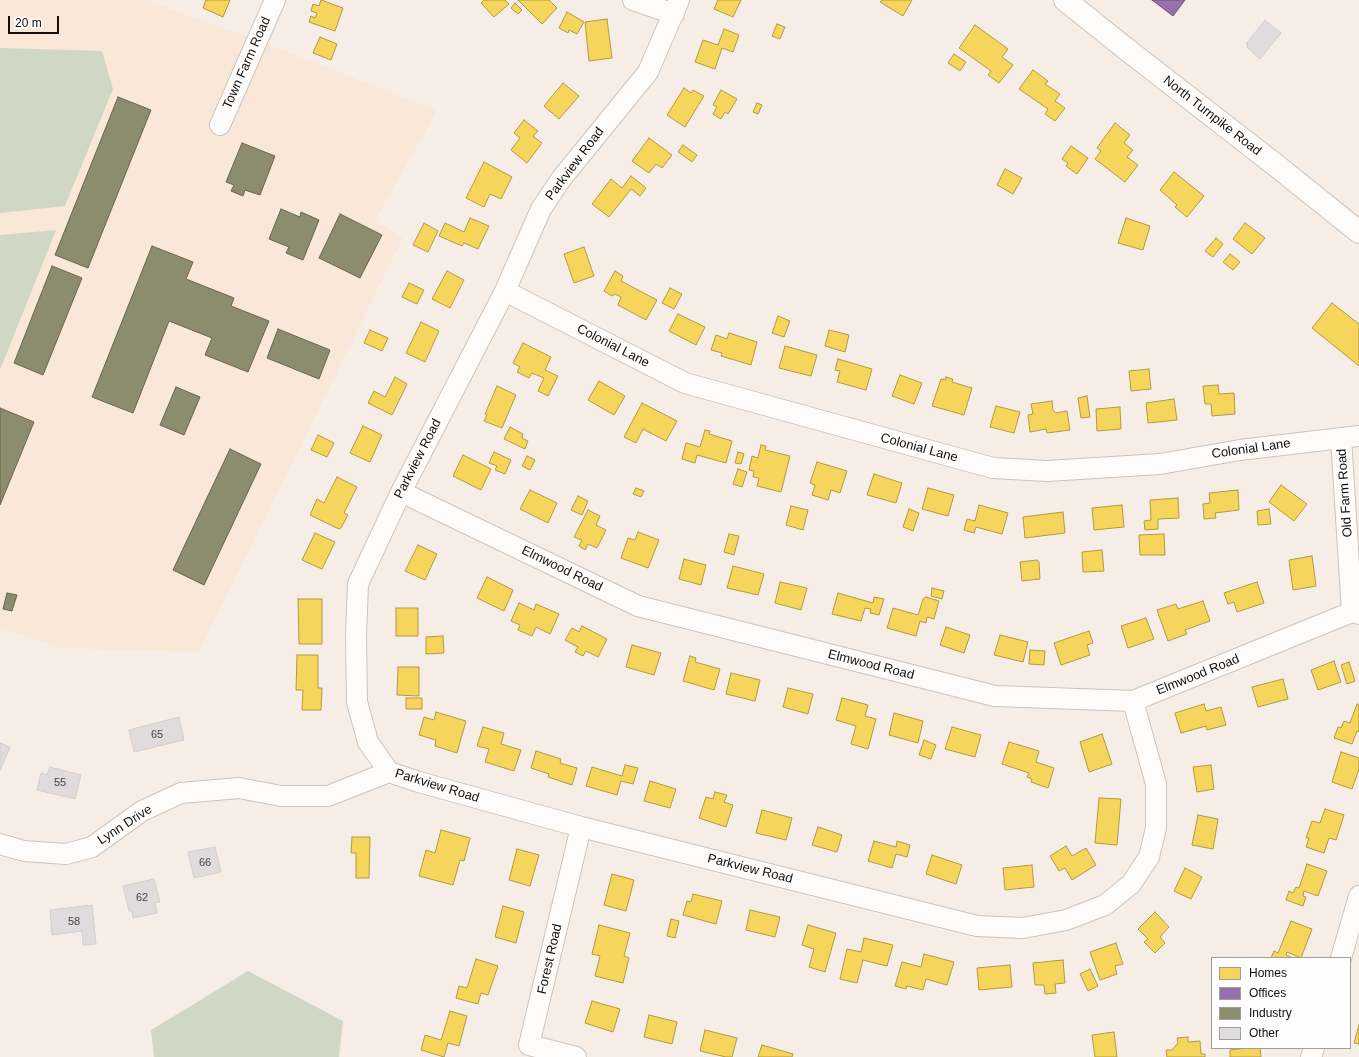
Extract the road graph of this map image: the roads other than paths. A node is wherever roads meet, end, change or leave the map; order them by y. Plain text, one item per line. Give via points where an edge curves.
1 (275, 0) edge
2 (633, 0) edge
3 (1065, 0) edge
4 (677, 7) edge
5 (220, 125) dead end
6 (1359, 232) edge
7 (505, 291) junction
8 (1350, 437) edge
9 (401, 492) junction
10 (1356, 613) edge
11 (1133, 701) junction
12 (389, 772) junction
13 (581, 827) junction
14 (0, 844) edge
15 (1359, 896) edge
16 (1341, 957) edge
17 (576, 1057) edge

1 - 5 street, Town Farm Road
2 - 4 street
3 - 6 main road, North Turnpike Road
4 - 7 street, Parkview Road via 648,72 561,179 541,209
7 - 8 street, Colonial Lane via 685,383 993,468 1047,471 1160,464 1240,450
7 - 9 street, Parkview Road
8 - 10 street, Old Farm Road
9 - 11 street, Elmwood Road via 638,606 995,696
9 - 12 street, Parkview Road via 358,584 357,702 368,742
10 - 11 street, Elmwood Road
11 - 13 street, Parkview Road via 1156,784 1156,828 1149,857 1131,884 1105,905 1066,920 1023,928 977,926
12 - 13 street, Parkview Road
12 - 14 street, Lynn Drive via 328,796 281,796 239,788 181,793 142,811 92,846 66,854 24,852
13 - 17 street, Forest Road via 530,1045
15 - 16 street

